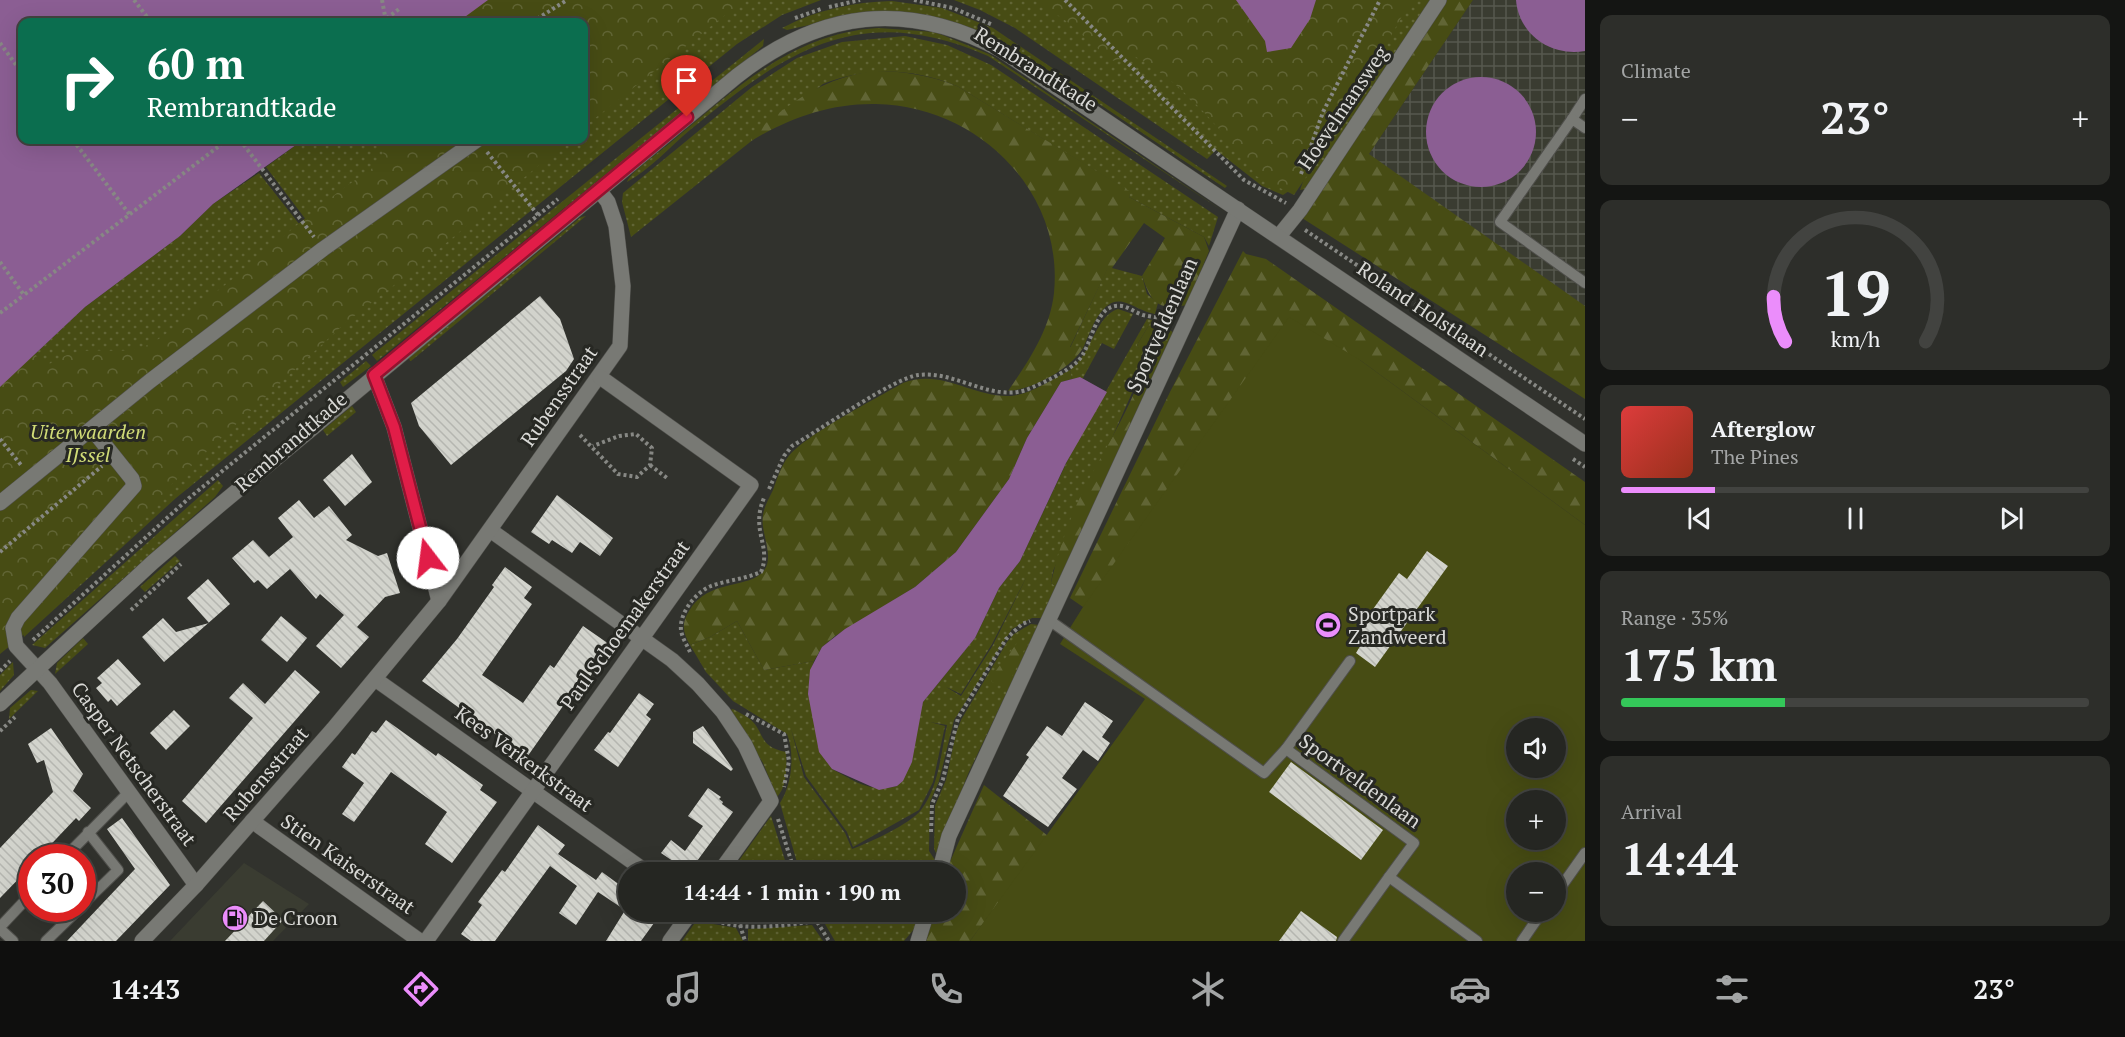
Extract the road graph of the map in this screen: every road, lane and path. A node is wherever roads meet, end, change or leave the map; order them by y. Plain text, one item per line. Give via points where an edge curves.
1 (134, 0) edge
2 (382, 0) edge
3 (567, 0) edge
4 (1065, 0) edge
5 (1380, 0) edge
6 (1439, 0) edge
7 (399, 9) dead end
8 (148, 18) edge
9 (388, 18) edge
10 (391, 18) edge
11 (538, 18) edge
12 (0, 43) edge
13 (18, 67) edge
14 (1585, 99) edge
15 (1572, 119) junction
16 (1585, 128) edge
17 (76, 144) edge
18 (222, 144) edge
19 (243, 144) edge
20 (471, 144) edge
21 (480, 144) edge
22 (1299, 181) dead end
23 (599, 190) junction
24 (1238, 209) junction
25 (130, 214) junction
26 (538, 215) dead end
27 (1295, 216) junction
28 (1279, 237) junction
29 (323, 249) junction
30 (0, 262) edge
31 (1585, 283) edge
32 (24, 295) junction
33 (0, 313) edge
34 (1185, 323) junction
35 (374, 375) junction
36 (600, 376) junction
37 (1585, 419) edge
38 (92, 429) junction
39 (580, 435) dead end
40 (0, 439) edge
41 (1585, 444) edge
42 (593, 447) junction
43 (114, 456) junction
44 (650, 465) junction
45 (31, 478) junction
46 (667, 478) dead end
47 (0, 503) edge
48 (490, 530) junction
49 (0, 552) edge
50 (188, 558) dead end
51 (440, 601) junction
52 (122, 617) dead end
53 (1049, 620) junction
54 (641, 638) junction
55 (692, 655) dead end
56 (1350, 661) dead end
57 (36, 668) junction
58 (375, 679) junction
59 (0, 704) edge
60 (743, 712) dead end
61 (17, 715) dead end
62 (0, 731) edge
63 (1286, 749) junction
64 (126, 788) junction
65 (532, 791) junction
66 (771, 801) junction
67 (252, 822) junction
68 (88, 832) junction
69 (77, 844) edge
70 (1585, 853) edge
71 (632, 862) edge
72 (727, 862) edge
73 (791, 862) edge
74 (938, 862) edge
75 (942, 862) edge
76 (1389, 878) junction
77 (1566, 880) edge
78 (196, 885) junction
79 (96, 891) edge
80 (18, 908) edge
81 (66, 922) edge
82 (684, 922) edge
83 (715, 922) edge
84 (809, 922) edge
85 (817, 922) edge
86 (924, 922) edge
87 (1535, 922) edge
88 (740, 925) junction
89 (0, 928) edge
90 (13, 941) edge
91 (46, 941) edge
92 (142, 941) edge
93 (420, 941) edge
94 (426, 941) edge
95 (670, 941) edge
96 (745, 941) edge
97 (829, 941) edge
98 (918, 941) edge
99 (1343, 941) edge
100 (1477, 941) edge
101 (1522, 941) edge

1 - 8 path
2 - 9 path
3 - 11 path
4 - 27 path, Roland Holstlaan via 1244,180
5 - 22 path via 1323,112
6 - 27 street, Hoevelmansweg
7 - 10 path
12 - 13 path
14 - 15 lane
15 - 16 lane
15 - 31 lane via 1500,222
17 - 25 path
18 - 25 path
19 - 29 path
20 - 29 street
21 - 26 path
23 - 24 street, Rembrandtkade via 776,48 827,25 859,18 896,17 947,25 1001,50
23 - 35 street, Rembrandtkade
23 - 36 street, Rubensstraat via 608,202 616,226 623,286 620,346
24 - 28 street, Roland Holstlaan
24 - 34 street, Sportveldenlaan
25 - 32 path
27 - 28 street, Hoevelmansweg
27 - 37 path, Roland Holstlaan
28 - 41 street, Roland Holstlaan
29 - 38 street
30 - 32 path
32 - 33 path
34 - 53 street, Sportveldenlaan
34 - 55 path via 1123,306 1112,307 1101,314 1078,362 1032,388 1006,393 935,375 907,377 792,446 760,507 757,525 766,559 761,572 710,586 687,608 681,628
35 - 51 street via 394,427
35 - 57 street, Rembrandtkade via 153,562
36 - 48 street, Rubensstraat
36 - 54 street, Paul Schoemakerstraat via 751,485
38 - 43 street
38 - 45 street
39 - 42 path
40 - 45 path
42 - 44 path via 601,459 625,477 637,477
42 - 44 path via 619,436 636,434 652,448
43 - 49 path
43 - 57 street via 132,479 131,492 13,627 16,646
44 - 46 path
45 - 47 street
48 - 51 street, Rubensstraat
48 - 54 street
50 - 52 path
51 - 58 street, Rubensstraat
53 - 63 lane, Sportveldenlaan via 1264,773
53 - 74 path via 1022,624 1006,639 954,728 943,779 932,804 931,849
53 - 75 street, Sportveldenlaan via 949,836
54 - 65 street, Paul Schoemakerstraat
54 - 66 street via 698,684 723,712 745,745
56 - 63 lane
57 - 59 street, Rembrandtkade
57 - 64 street, Casper Netscherstraat
58 - 65 street, Kees Verkerkstraat
58 - 67 street, Rubensstraat
60 - 66 path via 778,729 786,739 789,761 783,792
61 - 62 path
63 - 76 lane, Sportveldenlaan via 1414,843
64 - 68 lane
64 - 78 street, Casper Netscherstraat
65 - 71 street, Kees Verkerkstraat
65 - 94 street, Paul Schoemakerstraat
66 - 72 street
66 - 73 path
67 - 78 street, Rubensstraat
67 - 93 street, Stien Kaiserstraat
68 - 69 lane
68 - 79 lane via 118,870
70 - 77 lane
76 - 99 lane
76 - 100 lane
78 - 92 street, Rubensstraat
80 - 89 lane
81 - 91 lane
82 - 95 street
83 - 88 path
84 - 88 path
85 - 97 path
86 - 98 street
87 - 101 lane
88 - 96 path
89 - 90 lane

